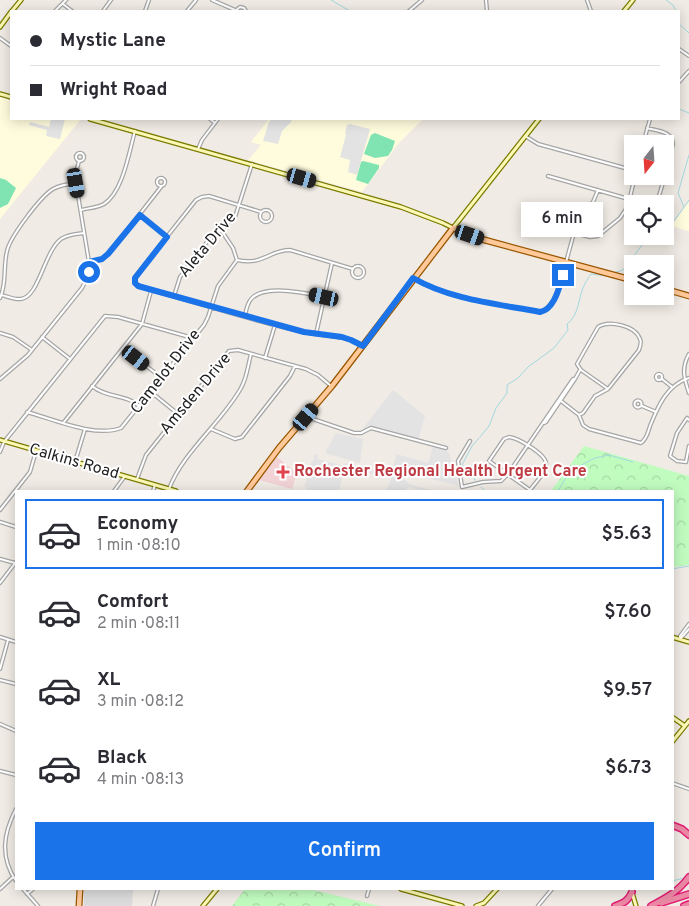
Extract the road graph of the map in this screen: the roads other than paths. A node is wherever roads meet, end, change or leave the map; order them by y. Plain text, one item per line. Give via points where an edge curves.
1 (66, 0) edge
2 (196, 0) edge
3 (212, 0) edge
4 (422, 0) edge
5 (633, 0) edge
6 (63, 4) junction
7 (56, 10) edge
8 (71, 10) edge
9 (188, 10) edge
10 (233, 10) edge
11 (410, 10) edge
12 (625, 10) edge
13 (10, 14) edge
14 (0, 27) edge
15 (689, 71) edge
16 (680, 81) edge
17 (211, 120) edge
18 (217, 120) edge
19 (538, 120) edge
20 (650, 120) edge
21 (106, 121) edge
22 (215, 123) junction
23 (647, 128) junction
24 (135, 131) junction
25 (645, 135) edge
26 (669, 135) edge
27 (525, 136) junction
28 (198, 149) junction
29 (79, 161) dead end
30 (252, 164) junction
31 (624, 168) edge
32 (548, 176) dead end
33 (76, 183) junction
34 (161, 187) dead end
35 (598, 190) junction
36 (624, 198) edge
37 (240, 205) junction
38 (80, 210) junction
39 (261, 212) junction
40 (624, 212) edge
41 (140, 215) junction
42 (578, 218) junction
43 (558, 219) dead end
44 (453, 228) junction
45 (221, 230) junction
46 (84, 233) junction
47 (574, 233) junction
48 (167, 237) junction
49 (237, 260) junction
50 (89, 262) junction
51 (333, 262) junction
52 (566, 262) junction
53 (353, 268) junction
54 (413, 278) junction
55 (624, 278) edge
56 (151, 290) junction
57 (674, 292) edge
58 (1, 296) edge
59 (174, 296) junction
60 (689, 296) edge
61 (324, 297) junction
62 (211, 307) junction
63 (245, 316) junction
64 (142, 324) junction
65 (275, 325) junction
66 (0, 332) edge
67 (316, 334) junction
68 (42, 337) junction
69 (193, 338) junction
70 (363, 346) junction
71 (123, 348) junction
72 (32, 350) junction
73 (251, 354) junction
74 (689, 354) edge
75 (70, 358) junction
76 (265, 358) junction
77 (295, 366) junction
78 (581, 370) junction
79 (162, 378) junction
80 (575, 378) junction
81 (689, 378) edge
82 (0, 379) edge
83 (662, 379) dead end
84 (684, 380) junction
85 (92, 386) junction
86 (332, 386) junction
87 (672, 387) junction
88 (608, 389) junction
89 (151, 392) junction
90 (689, 393) edge
91 (561, 401) junction
92 (641, 405) dead end
93 (140, 406) junction
94 (27, 412) junction
95 (656, 412) junction
96 (178, 414) junction
97 (579, 415) junction
98 (306, 417) junction
99 (688, 418) edge
100 (64, 422) junction
101 (544, 423) junction
102 (85, 429) junction
103 (211, 429) junction
104 (470, 440) dead end
105 (2, 441) edge
106 (528, 446) junction
107 (689, 446) edge
108 (446, 448) dead end
109 (37, 451) junction
110 (0, 452) edge
111 (75, 462) junction
112 (508, 474) junction
113 (125, 476) junction
114 (137, 479) junction
115 (155, 484) junction
116 (462, 488) joint
117 (169, 489) junction
118 (16, 490) edge
119 (115, 490) edge
120 (153, 490) edge
121 (172, 490) edge
122 (248, 490) edge
123 (15, 491) edge
124 (0, 510) edge
125 (0, 522) edge
126 (15, 527) edge
127 (0, 559) edge
128 (15, 563) edge
129 (15, 564) edge
130 (0, 583) edge
131 (689, 624) edge
132 (689, 629) edge
133 (0, 637) edge
134 (674, 637) edge
135 (681, 639) junction
136 (8, 640) junction
137 (15, 642) edge
138 (689, 642) edge
139 (0, 669) edge
140 (0, 680) edge
141 (15, 684) edge
142 (674, 718) edge
143 (689, 721) edge
144 (0, 724) edge
145 (685, 726) junction
146 (15, 731) edge
147 (674, 740) edge
148 (0, 770) edge
149 (15, 775) edge
150 (674, 784) edge
151 (689, 789) edge
152 (15, 813) edge
153 (674, 824) edge
154 (674, 825) edge
155 (689, 830) edge
156 (689, 835) edge
157 (2, 848) edge
158 (13, 877) junction
159 (689, 877) edge
160 (15, 880) edge
161 (0, 889) edge
162 (24, 890) edge
163 (32, 890) edge
164 (80, 890) edge
165 (158, 890) edge
166 (216, 890) edge
167 (369, 890) edge
168 (405, 890) edge
169 (423, 890) edge
170 (496, 890) edge
171 (551, 890) edge
172 (631, 891) edge
173 (28, 894) junction
174 (421, 894) junction
175 (689, 894) edge
176 (367, 896) dead end
177 (635, 904) edge
178 (689, 904) edge
179 (485, 905) edge
180 (38, 906) edge
181 (79, 906) edge
182 (153, 906) edge
183 (203, 906) edge
184 (462, 906) edge
185 (476, 906) edge
186 (538, 906) edge
187 (615, 906) edge
188 (653, 906) edge
189 (684, 906) edge

1 - 6 street
2 - 9 street
3 - 10 street
4 - 11 street
5 - 12 main road
6 - 7 street
6 - 8 street
13 - 14 main road
15 - 16 street
17 - 22 street
18 - 22 street
19 - 27 main road
20 - 23 street
21 - 24 main road
22 - 28 street
23 - 25 street
23 - 26 street
24 - 28 main road
24 - 38 street via 115,194 99,206
27 - 31 street via 538,144
27 - 44 main road
28 - 30 main road
29 - 33 street
30 - 37 street, Aleta Drive
30 - 44 main road via 402,207
32 - 35 street
33 - 38 street
33 - 58 street via 48,193 14,234 7,250
34 - 41 street
35 - 36 street
35 - 42 street via 593,202
37 - 39 street
37 - 45 street, Aleta Drive via 234,220
37 - 48 street via 202,197 196,200
38 - 46 street
39 - 39 street via 262,221 268,222 272,216 270,212
40 - 47 street via 600,235 590,237
41 - 48 street
41 - 50 street via 108,254
42 - 43 street via 564,212
42 - 47 street
44 - 52 main road
44 - 54 main road
45 - 49 street via 234,248
45 - 59 street, Aleta Drive via 180,277
46 - 50 street
46 - 58 street via 67,236 58,242 29,296 19,299
47 - 52 street
48 - 56 street via 134,280 138,286
49 - 51 street via 258,261 290,250
49 - 62 street, Camelot Drive via 218,286
50 - 68 street via 84,286
51 - 53 street
51 - 61 street
52 - 54 street via 557,294 548,309 543,311 447,293
52 - 55 main road
53 - 53 street via 355,277 362,276 364,270 361,267
54 - 70 main road
56 - 59 street
56 - 64 street
57 - 60 main road
59 - 62 street
61 - 63 street via 289,290 260,294 250,301
61 - 67 street
62 - 63 street
62 - 69 street, Camelot Drive via 206,321
63 - 65 street
64 - 69 street
64 - 71 street
64 - 75 street via 104,316
65 - 67 street
65 - 76 street
66 - 72 street
67 - 70 street via 342,337
68 - 72 street
68 - 75 street
69 - 79 street, Camelot Drive
70 - 86 main road
71 - 79 street
71 - 85 street
72 - 82 street
73 - 76 street, Amsden Drive
73 - 96 street, Amsden Drive via 236,350 226,353
73 - 103 street via 241,388
74 - 84 street via 683,368
75 - 94 street
76 - 77 street, Amsden Drive
77 - 86 street, Amsden Drive via 314,373
77 - 103 street via 242,437 235,439
78 - 80 street
78 - 88 street
78 - 88 street via 577,360 598,327 610,323 631,329 640,338 639,350
79 - 89 street, Camelot Drive
80 - 91 street
80 - 101 street
81 - 84 street
83 - 87 street
84 - 87 street
84 - 90 street
85 - 93 street via 101,393 130,400
85 - 100 street
86 - 98 main road
87 - 95 street
88 - 97 street via 595,396
89 - 93 street, Camelot Drive
89 - 96 street
91 - 97 street
91 - 101 street
92 - 95 street
93 - 102 street, Camelot Drive via 119,429
94 - 100 street, Camelot Drive
94 - 105 street
95 - 97 street via 641,443 589,429 583,425
96 - 114 street, Amsden Drive via 146,455
98 - 108 street via 354,433 371,428
98 - 122 main road
99 - 107 street via 677,433 670,456 686,462
100 - 102 street, Camelot Drive
101 - 106 street
102 - 111 street
103 - 117 street
104 - 116 street via 458,461
105 - 109 main road, Calkins Road
105 - 110 street
106 - 112 street
106 - 112 street via 514,438 504,439 489,461
106 - 112 street via 546,461 535,484 530,490
109 - 111 main road, Calkins Road
109 - 118 street via 30,472
111 - 113 main road, Calkins Road
112 - 116 street via 501,481
113 - 114 main road, Calkins Road
113 - 119 street
114 - 115 main road, Calkins Road
115 - 117 main road, Calkins Road
115 - 120 street
117 - 121 main road, Calkins Road
123 - 124 street
125 - 126 street
127 - 128 street
129 - 130 street
131 - 135 street
132 - 135 street
133 - 136 street
134 - 135 main road
135 - 138 main road
136 - 137 street
136 - 139 street
140 - 141 street
142 - 145 main road
143 - 145 main road
144 - 146 street
145 - 147 main road
148 - 149 street
150 - 151 street
152 - 157 street
153 - 155 highway
154 - 156 highway
157 - 158 street
158 - 160 street
158 - 161 street
159 - 188 highway via 670,896
162 - 173 street
163 - 173 street
164 - 181 main road
165 - 182 street
166 - 183 main road
167 - 176 street
168 - 174 main road
169 - 174 street
170 - 179 main road
171 - 186 street
172 - 177 main road
172 - 187 highway via 629,899
173 - 180 street
174 - 184 main road
175 - 188 highway
178 - 189 highway
179 - 185 main road

